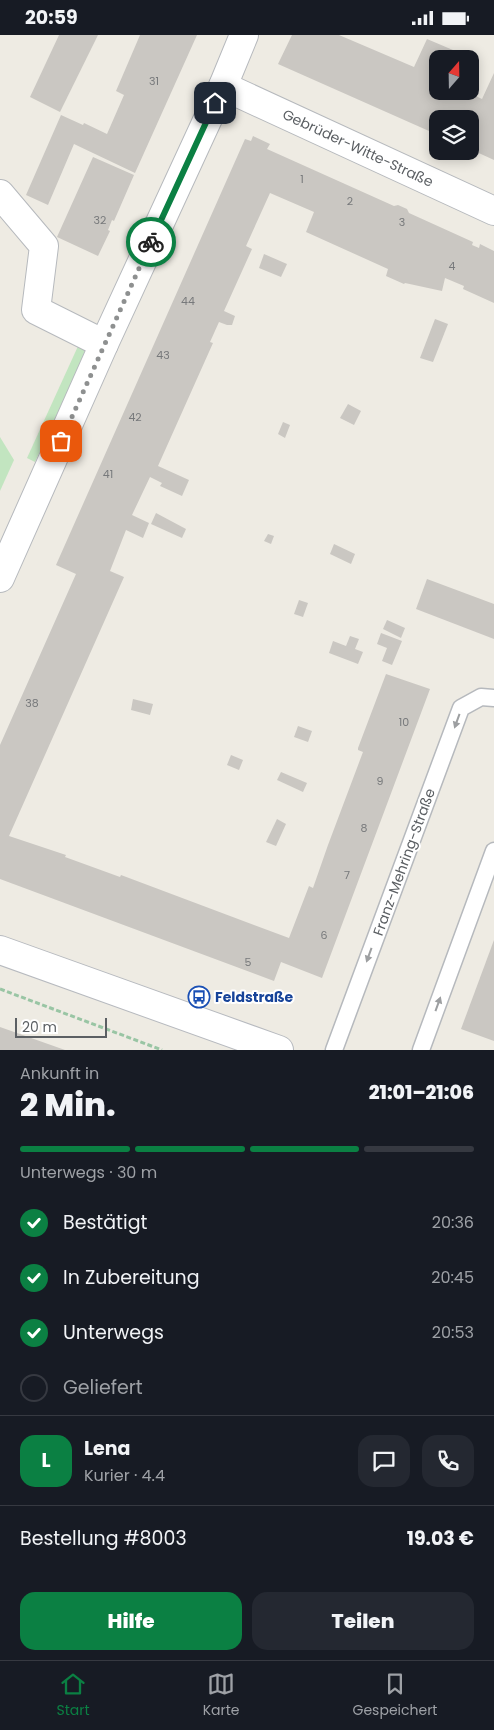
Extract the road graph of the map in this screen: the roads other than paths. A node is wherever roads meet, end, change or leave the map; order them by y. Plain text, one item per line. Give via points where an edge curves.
1 (244, 35) edge
2 (223, 86) junction
3 (0, 194) edge
4 (494, 211) edge
5 (104, 344) junction
6 (0, 577) edge
7 (494, 698) edge
8 (494, 851) edge
9 (0, 950) edge
10 (279, 1050) edge
11 (334, 1050) edge
12 (421, 1050) edge

1 - 2 street
2 - 4 street, Gebrüder-Witte-Straße
2 - 5 street
3 - 5 street via 44,247 36,310
5 - 6 street
7 -> 11 lane, Franz-Mehring-Straße via 481,697 461,708
12 -> 8 lane
9 - 10 street

